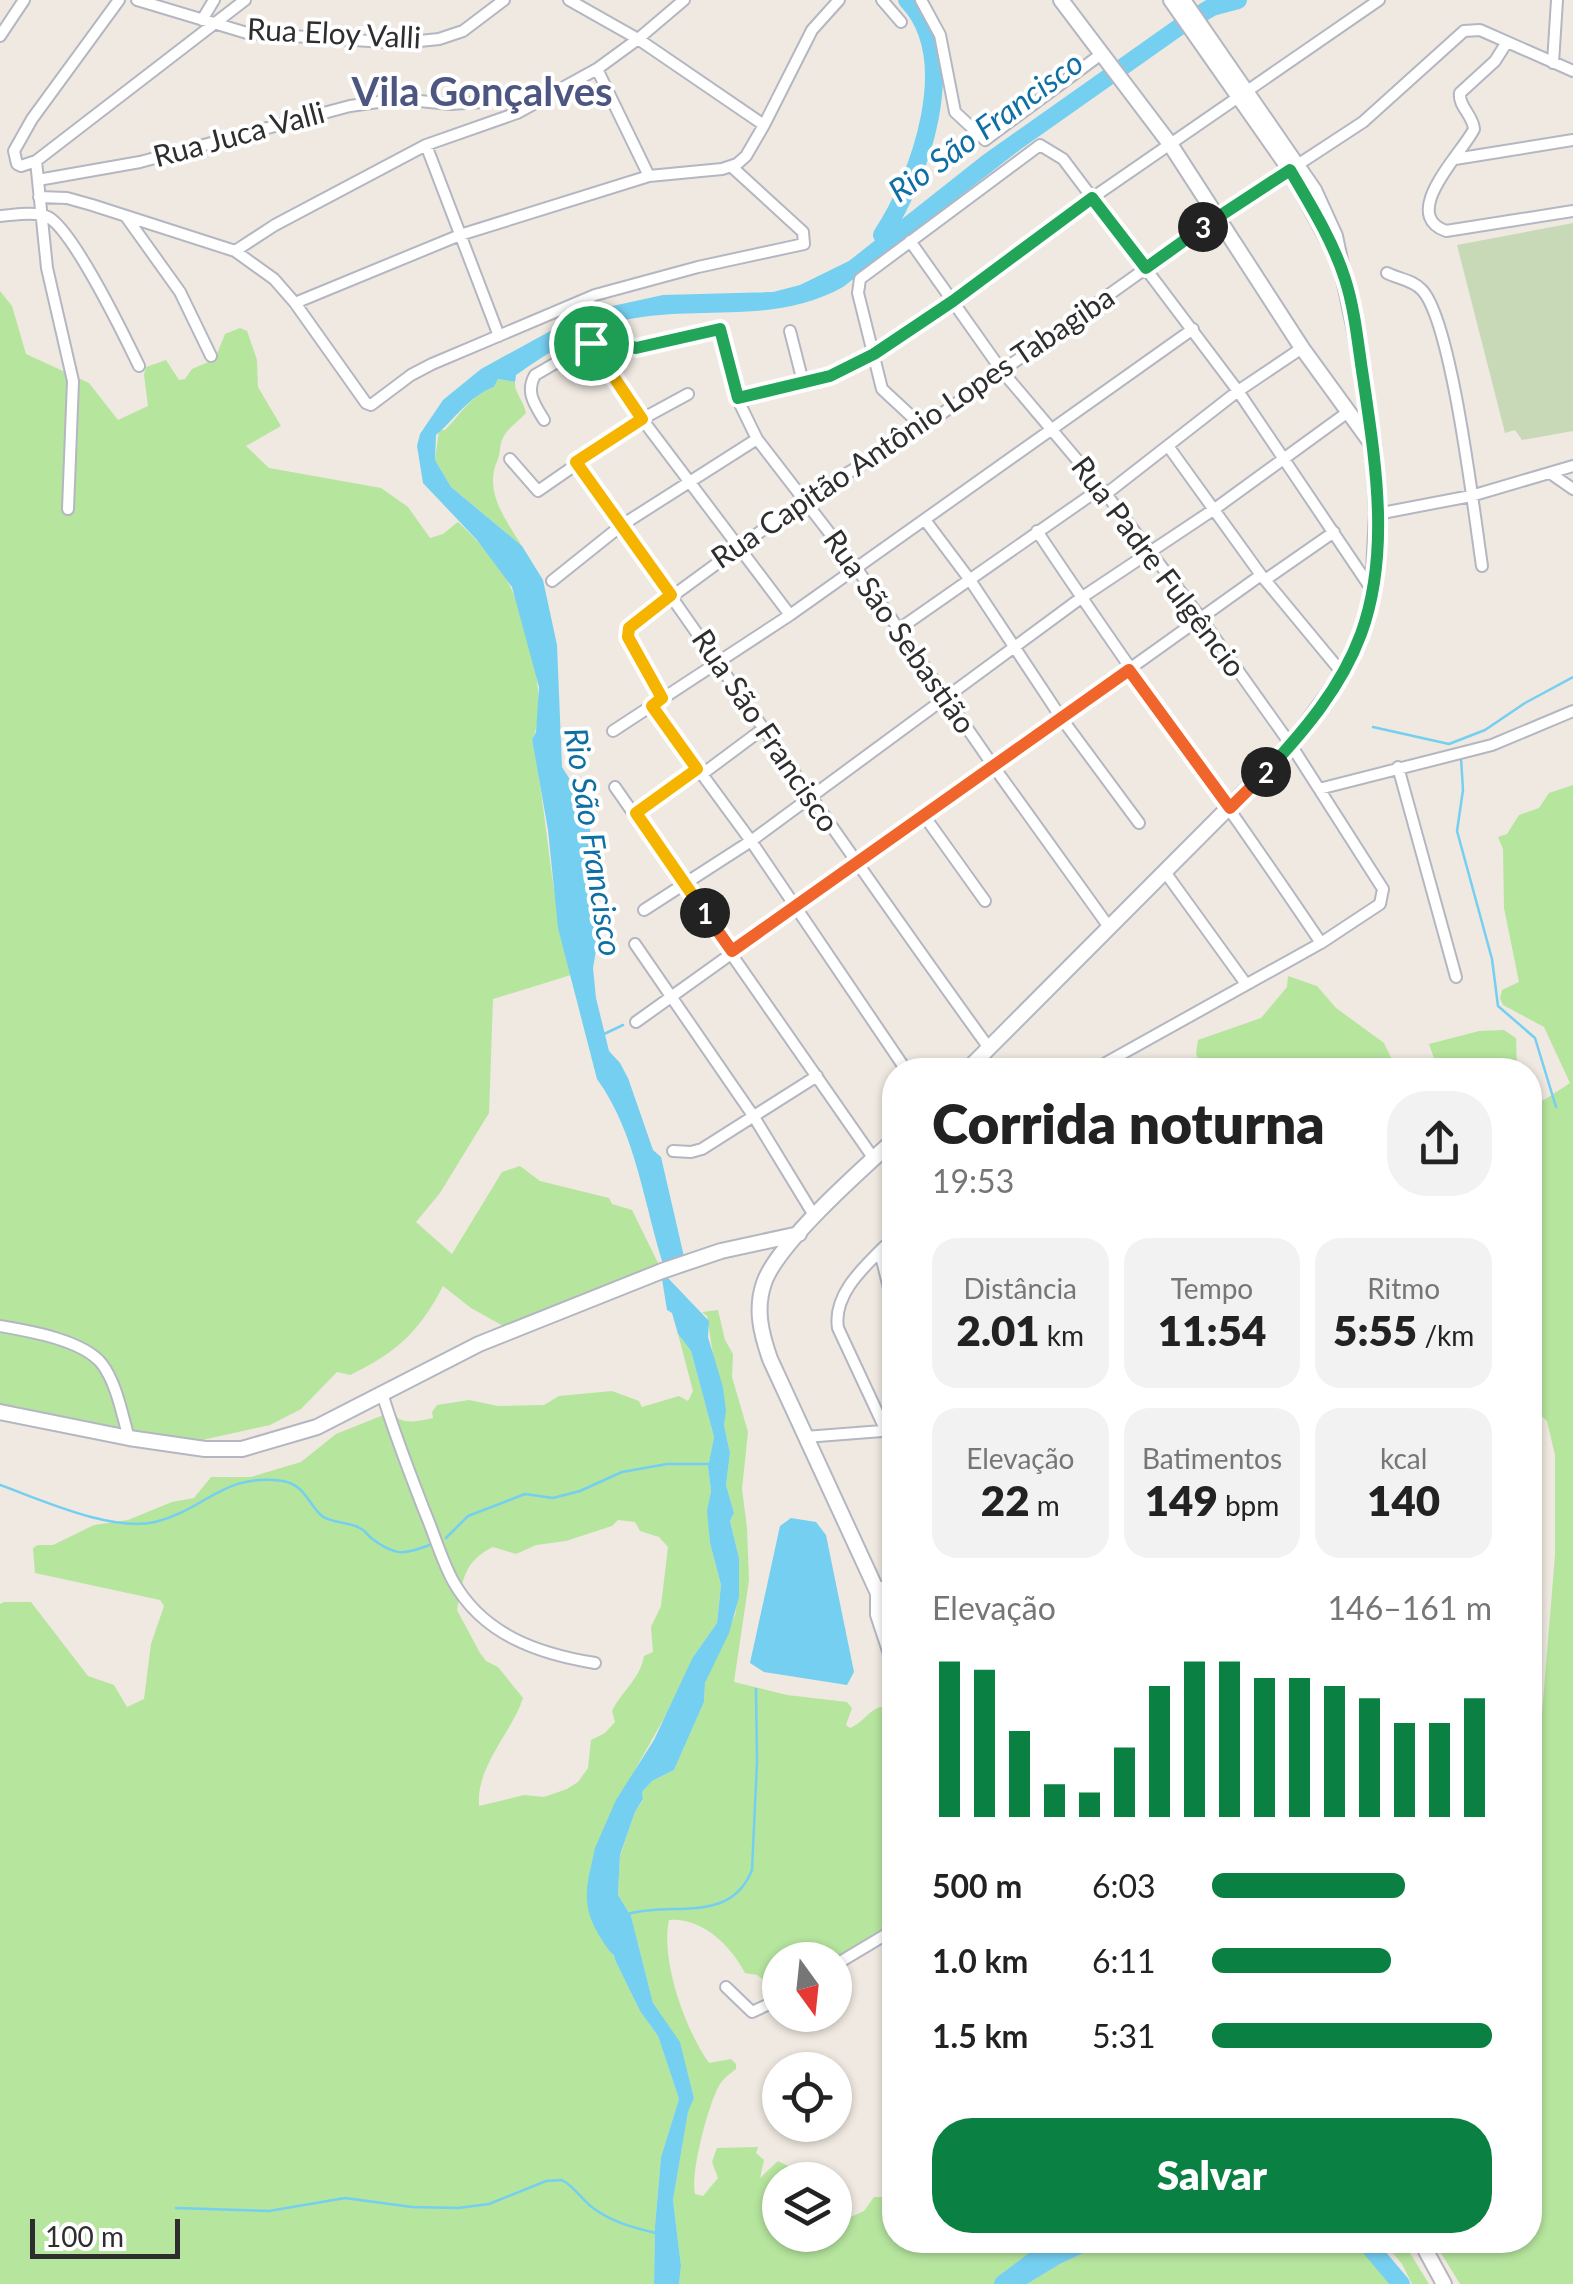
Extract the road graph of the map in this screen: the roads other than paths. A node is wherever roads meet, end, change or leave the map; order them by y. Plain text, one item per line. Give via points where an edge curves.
1 (24, 0) edge
2 (118, 0) edge
3 (137, 0) edge
4 (214, 0) edge
5 (245, 0) edge
6 (504, 0) edge
7 (568, 0) edge
8 (684, 0) edge
9 (840, 0) edge
10 (882, 0) edge
11 (922, 0) edge
12 (1061, 0) edge
13 (1380, 0) edge
14 (1557, 0) edge
15 (1180, 4) edge
16 (207, 22) junction
17 (901, 22) dead end
18 (0, 36) edge
19 (638, 39) junction
20 (1507, 42) junction
21 (1102, 58) junction
22 (1553, 63) junction
23 (597, 69) junction
24 (1573, 71) edge
25 (559, 88) junction
26 (1242, 95) junction
27 (764, 125) junction
28 (1573, 140) edge
29 (1170, 144) junction
30 (426, 145) junction
31 (1454, 159) junction
32 (36, 161) junction
33 (732, 166) junction
34 (1294, 168) junction
35 (649, 176) junction
36 (38, 180) junction
37 (39, 197) junction
38 (1092, 198) junction
39 (1573, 211) edge
40 (40, 214) junction
41 (0, 216) edge
42 (126, 217) junction
43 (1218, 217) junction
44 (460, 235) junction
45 (910, 241) junction
46 (236, 251) junction
47 (1146, 268) junction
48 (1388, 273) dead end
49 (953, 301) junction
50 (295, 303) junction
51 (1193, 329) junction
52 (790, 331) dead end
53 (499, 336) junction
54 (591, 343) junction
55 (1302, 348) junction
56 (874, 354) junction
57 (211, 356) dead end
58 (140, 366) dead end
59 (1002, 371) junction
60 (803, 382) junction
61 (1238, 390) junction
62 (688, 394) dead end
63 (738, 398) junction
64 (1348, 412) junction
65 (642, 419) junction
66 (544, 420) dead end
67 (923, 427) junction
68 (1052, 431) junction
69 (757, 439) junction
70 (1168, 446) junction
71 (1374, 448) junction
72 (510, 459) dead end
73 (1284, 461) junction
74 (576, 462) junction
75 (1573, 466) edge
76 (1550, 473) junction
77 (689, 480) junction
78 (1573, 489) edge
79 (1103, 491) junction
80 (1471, 496) junction
81 (805, 499) junction
82 (1216, 508) junction
83 (68, 509) dead end
84 (1377, 514) junction
85 (926, 520) junction
86 (622, 525) junction
87 (1037, 531) junction
88 (1334, 532) junction
89 (738, 548) junction
90 (1152, 552) junction
91 (855, 566) junction
92 (1482, 566) dead end
93 (1263, 578) junction
94 (970, 580) junction
95 (552, 581) dead end
96 (1373, 591) junction
97 (671, 595) junction
98 (1081, 598) junction
99 (790, 614) junction
100 (1200, 617) junction
101 (899, 629) junction
102 (1014, 648) junction
103 (718, 662) junction
104 (1129, 670) junction
105 (1342, 674) junction
106 (948, 699) junction
107 (657, 702) junction
108 (1573, 711) edge
109 (1062, 718) junction
110 (764, 728) junction
111 (613, 730) dead end
112 (1291, 745) junction
113 (994, 767) junction
114 (1398, 767) junction
115 (699, 772) junction
116 (616, 786) dead end
117 (1319, 789) junction
118 (812, 798) junction
119 (1230, 808) junction
120 (636, 813) junction
121 (925, 816) junction
122 (1139, 823) dead end
123 (751, 841) junction
124 (856, 866) junction
125 (1165, 872) junction
126 (685, 885) junction
127 (984, 901) dead end
128 (796, 908) junction
129 (644, 910) dead end
130 (1109, 926) junction
131 (1321, 943) junction
132 (635, 944) dead end
133 (732, 951) junction
134 (1456, 977) dead end
135 (1246, 984) junction
136 (672, 996) junction
137 (636, 1022) dead end
138 (989, 1048) junction
139 (1115, 1057) edge
140 (898, 1058) edge
141 (979, 1058) edge
142 (817, 1076) junction
143 (754, 1117) junction
144 (673, 1151) dead end
145 (882, 1151) edge
146 (874, 1159) junction
147 (815, 1217) junction
148 (799, 1234) junction
149 (880, 1252) joint
150 (882, 1260) edge
151 (0, 1326) edge
152 (382, 1393) junction
153 (0, 1412) edge
154 (882, 1413) edge
155 (882, 1431) edge
156 (129, 1438) junction
157 (805, 1438) junction
158 (876, 1588) junction
159 (882, 1588) edge
160 (882, 1601) edge
161 (882, 1632) edge
162 (595, 1663) dead end
163 (882, 1936) edge
164 (852, 1955) edge
165 (726, 1988) dead end
166 (762, 2007) edge
167 (1427, 2253) edge
168 (1444, 2284) edge

1 - 18 street
2 - 32 street via 19,140 17,164
3 - 16 street, Rua Eloy Valli
4 - 16 street
5 - 16 street
6 - 16 street, Rua Eloy Valli via 463,31 421,43 291,38
7 - 19 street
8 - 19 street
9 - 27 street via 812,30
10 - 17 street
11 - 21 street via 940,35 955,112 980,138 991,138
12 - 21 main road
13 - 26 street
14 - 22 street
15 - 26 main road
16 - 32 street
19 - 23 street
19 - 27 street
20 - 22 street
20 - 31 street via 1460,92 1474,129
20 - 34 street, Rua Capitão Antônio Lopes Tabagiba via 1477,28 1464,31 1363,122
21 - 29 main road
22 - 24 street
23 - 25 street
23 - 35 street
25 - 30 street via 492,124
25 - 36 street, Rua Juca Valli via 482,102 399,99 350,106 140,162
26 - 29 street
26 - 34 main road
27 - 33 street
28 - 31 street
29 - 38 street
29 - 43 main road
30 - 44 street
30 - 46 street
31 - 39 street via 1431,195 1434,224 1446,231
32 - 36 street
33 - 35 street
33 - 53 street via 803,232 801,246 631,284
34 - 43 street, Rua Capitão Antônio Lopes Tabagiba
34 - 71 main road via 1345,278
35 - 44 street
36 - 37 street
37 - 40 street
37 - 42 street via 66,198
38 - 45 street via 1062,158 1038,145
38 - 47 street
38 - 49 street
40 - 41 street
40 - 58 street via 51,218 75,250
40 - 83 street via 72,380
42 - 46 street
42 - 57 street via 180,292
43 - 47 street, Rua Capitão Antônio Lopes Tabagiba
43 - 55 main road
44 - 50 street
44 - 53 street
45 - 49 street, Rua Padre Fulgêncio
45 - 56 street via 862,276 858,292
46 - 50 street
47 - 51 street
47 - 59 street, Rua Capitão Antônio Lopes Tabagiba
48 - 80 street via 1421,289 1436,314
49 - 56 street
49 - 59 street, Rua Padre Fulgêncio
50 - 53 street via 366,403 377,404 410,375
51 - 61 street
51 - 68 street
52 - 60 street
54 - 63 street, Rua São Sebastião via 602,338 636,348 715,328
54 - 65 street
54 - 66 street via 535,375 530,392
55 - 61 street
55 - 64 main road
56 - 60 street
56 - 67 street via 882,389
59 - 67 street, Rua Capitão Antônio Lopes Tabagiba
59 - 68 street, Rua Padre Fulgêncio
60 - 63 street
61 - 70 street
61 - 73 street
62 - 65 street
63 - 69 street, Rua São Sebastião
64 - 71 main road
64 - 73 street
65 - 74 street
65 - 77 street
67 - 81 street, Rua Capitão Antônio Lopes Tabagiba
68 - 79 street, Rua Padre Fulgêncio
68 - 85 street
69 - 77 street
69 - 81 street, Rua São Sebastião
70 - 79 street
70 - 82 street
71 - 84 main road
72 - 74 street via 536,490
73 - 82 street
73 - 88 street
74 - 86 street, Rua São Francisco
75 - 76 street
76 - 78 street
76 - 80 street
77 - 86 street
77 - 89 street
79 - 87 street
79 - 90 street, Rua Padre Fulgêncio
80 - 84 street
80 - 92 street
81 - 89 street, Rua Capitão Antônio Lopes Tabagiba
81 - 91 street, Rua São Sebastião
82 - 90 street
82 - 93 street
84 - 96 main road
85 - 91 street
85 - 94 street
86 - 95 street
86 - 97 street, Rua São Francisco
87 - 94 street
87 - 98 street
88 - 93 street
88 - 96 street
89 - 97 street, Rua Capitão Antônio Lopes Tabagiba
89 - 99 street
90 - 98 street
90 - 100 street, Rua Padre Fulgêncio
91 - 99 street
91 - 101 street, Rua São Sebastião
93 - 100 street
93 - 105 street
94 - 101 street
94 - 102 street
96 - 105 main road
97 - 103 street, Rua São Francisco
97 - 107 street, Rua Capitão Antônio Lopes Tabagiba via 629,628
98 - 102 street
98 - 104 street
99 - 103 street
100 - 104 street
100 - 112 street, Rua Padre Fulgêncio
101 - 106 street, Rua São Sebastião
102 - 106 street
102 - 109 street
103 - 107 street
103 - 110 street, Rua São Francisco
104 - 109 street
104 - 119 street
105 - 112 main road
106 - 113 street, Rua São Sebastião
106 - 118 street
107 - 111 street
107 - 115 street
108 - 114 street via 1503,742
109 - 113 street
109 - 122 street
110 - 115 street
110 - 118 street, Rua São Francisco
112 - 117 street, Rua Padre Fulgêncio
112 - 119 main road
113 - 121 street
113 - 130 street, Rua São Sebastião
114 - 117 street
114 - 134 street
115 - 120 street
115 - 123 street
116 - 120 street
117 - 131 street, Rua Padre Fulgêncio via 1384,894 1380,904
118 - 123 street
118 - 124 street, Rua São Francisco
119 - 125 main road
119 - 131 street
120 - 126 street
121 - 124 street
121 - 127 street
123 - 126 street
123 - 128 street
124 - 128 street
124 - 138 street, Rua São Francisco
125 - 130 main road
125 - 135 street
126 - 129 street
126 - 133 street
128 - 133 street
128 - 140 street
130 - 138 main road
131 - 135 street
132 - 136 street
133 - 136 street
133 - 142 street
135 - 139 street
136 - 137 street
136 - 143 street
138 - 141 main road
142 - 143 street
142 - 146 street
143 - 144 street via 702,1149
143 - 147 street
145 - 146 main road
146 - 147 main road
147 - 148 main road
148 - 152 main road via 662,1271 479,1344
148 - 157 main road via 772,1264 759,1308 760,1333
149 - 150 street
149 - 154 street via 840,1298 836,1317
151 - 156 street via 87,1350 108,1374
152 - 156 main road via 317,1427 242,1449
152 - 162 street via 446,1566 464,1596 490,1624 526,1646
153 - 156 main road
155 - 157 street
157 - 158 main road
158 - 159 street
158 - 160 main road
158 - 161 street
163 - 164 street
165 - 166 street via 752,2012
167 - 168 main road

